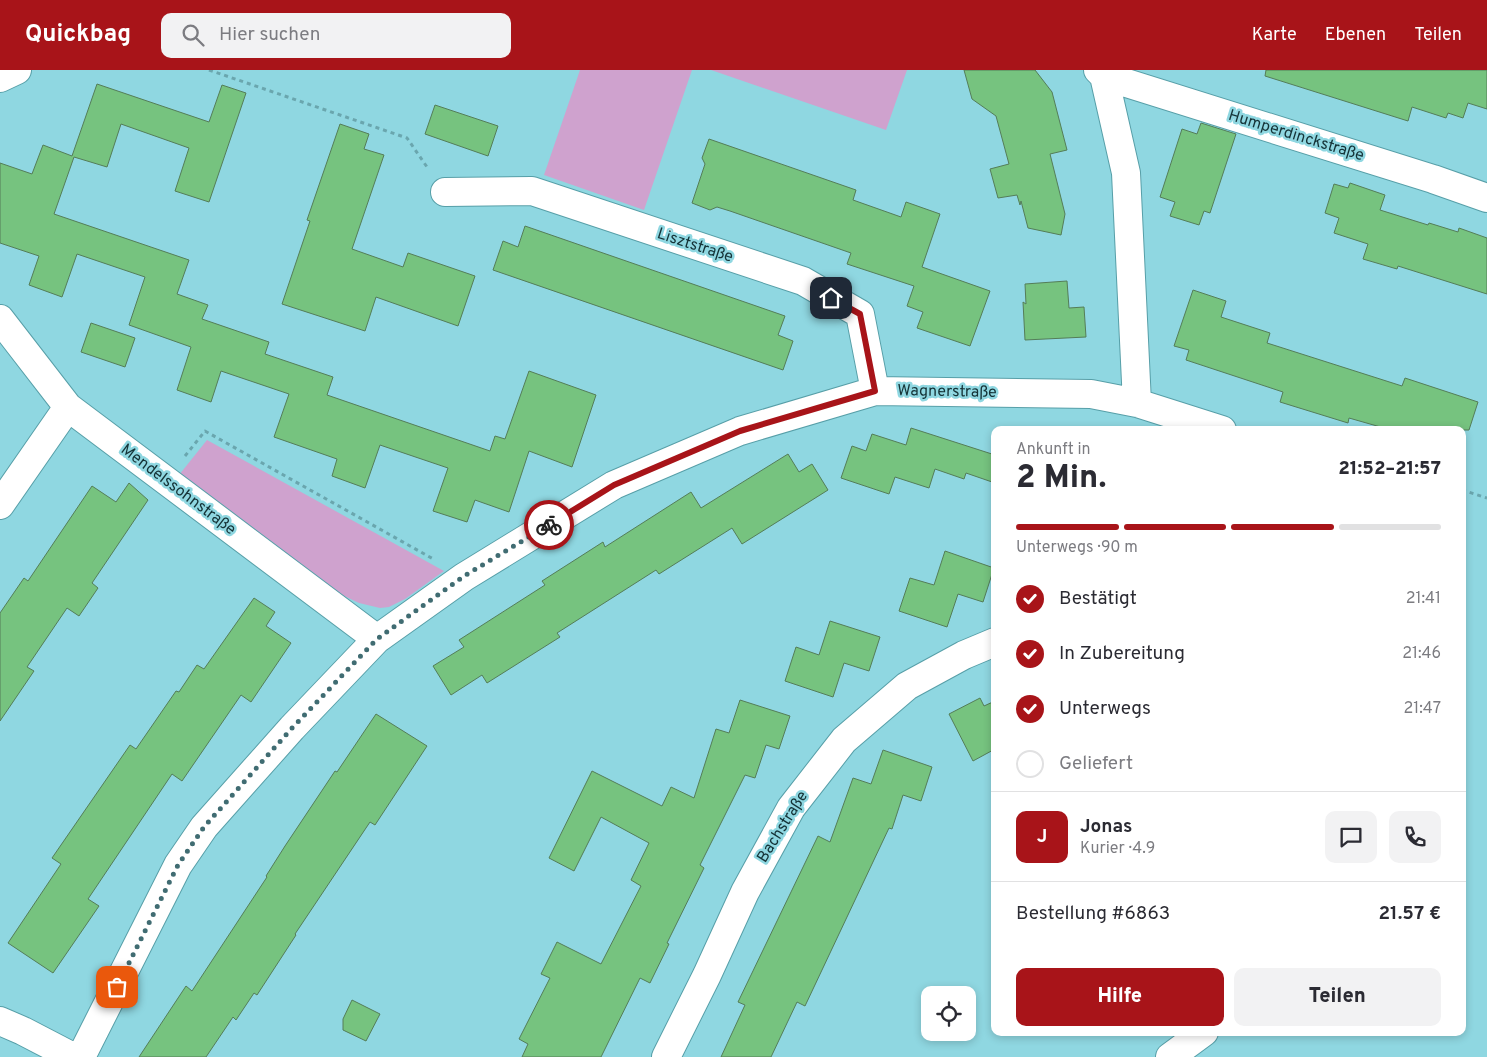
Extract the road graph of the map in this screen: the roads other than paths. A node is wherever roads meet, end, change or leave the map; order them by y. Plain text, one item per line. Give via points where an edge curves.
1 (18, 70) edge
2 (1101, 73) edge
3 (0, 78) edge
4 (446, 192) road end
5 (1487, 198) edge
6 (0, 319) edge
7 (875, 391) junction
8 (1137, 403) junction
9 (68, 407) junction
10 (1209, 426) edge
11 (0, 504) edge
12 (377, 639) junction
13 (991, 644) edge
14 (0, 1021) edge
15 (1199, 1036) edge
16 (73, 1057) edge
17 (81, 1057) edge
18 (666, 1057) edge
19 (1170, 1057) edge

1 - 3 street
2 - 5 street, Humperdinckstraße
2 - 8 street, Humperdinckstraße via 1126,173
4 - 7 street, Lisztstraße via 532,191 803,281 860,314
6 - 9 street, Mendelssohnstraße
7 - 8 street, Wagnerstraße via 1091,394
7 - 12 street, Wagnerstraße via 740,431 614,485 464,576
8 - 10 street, Wagnerstraße
9 - 11 street
9 - 12 street, Mendelssohnstraße
12 - 17 street, Wagnerstraße via 204,827 178,865
13 - 18 street, Bachstraße via 907,686 844,740 791,808 744,892
14 - 16 street
15 - 19 street

